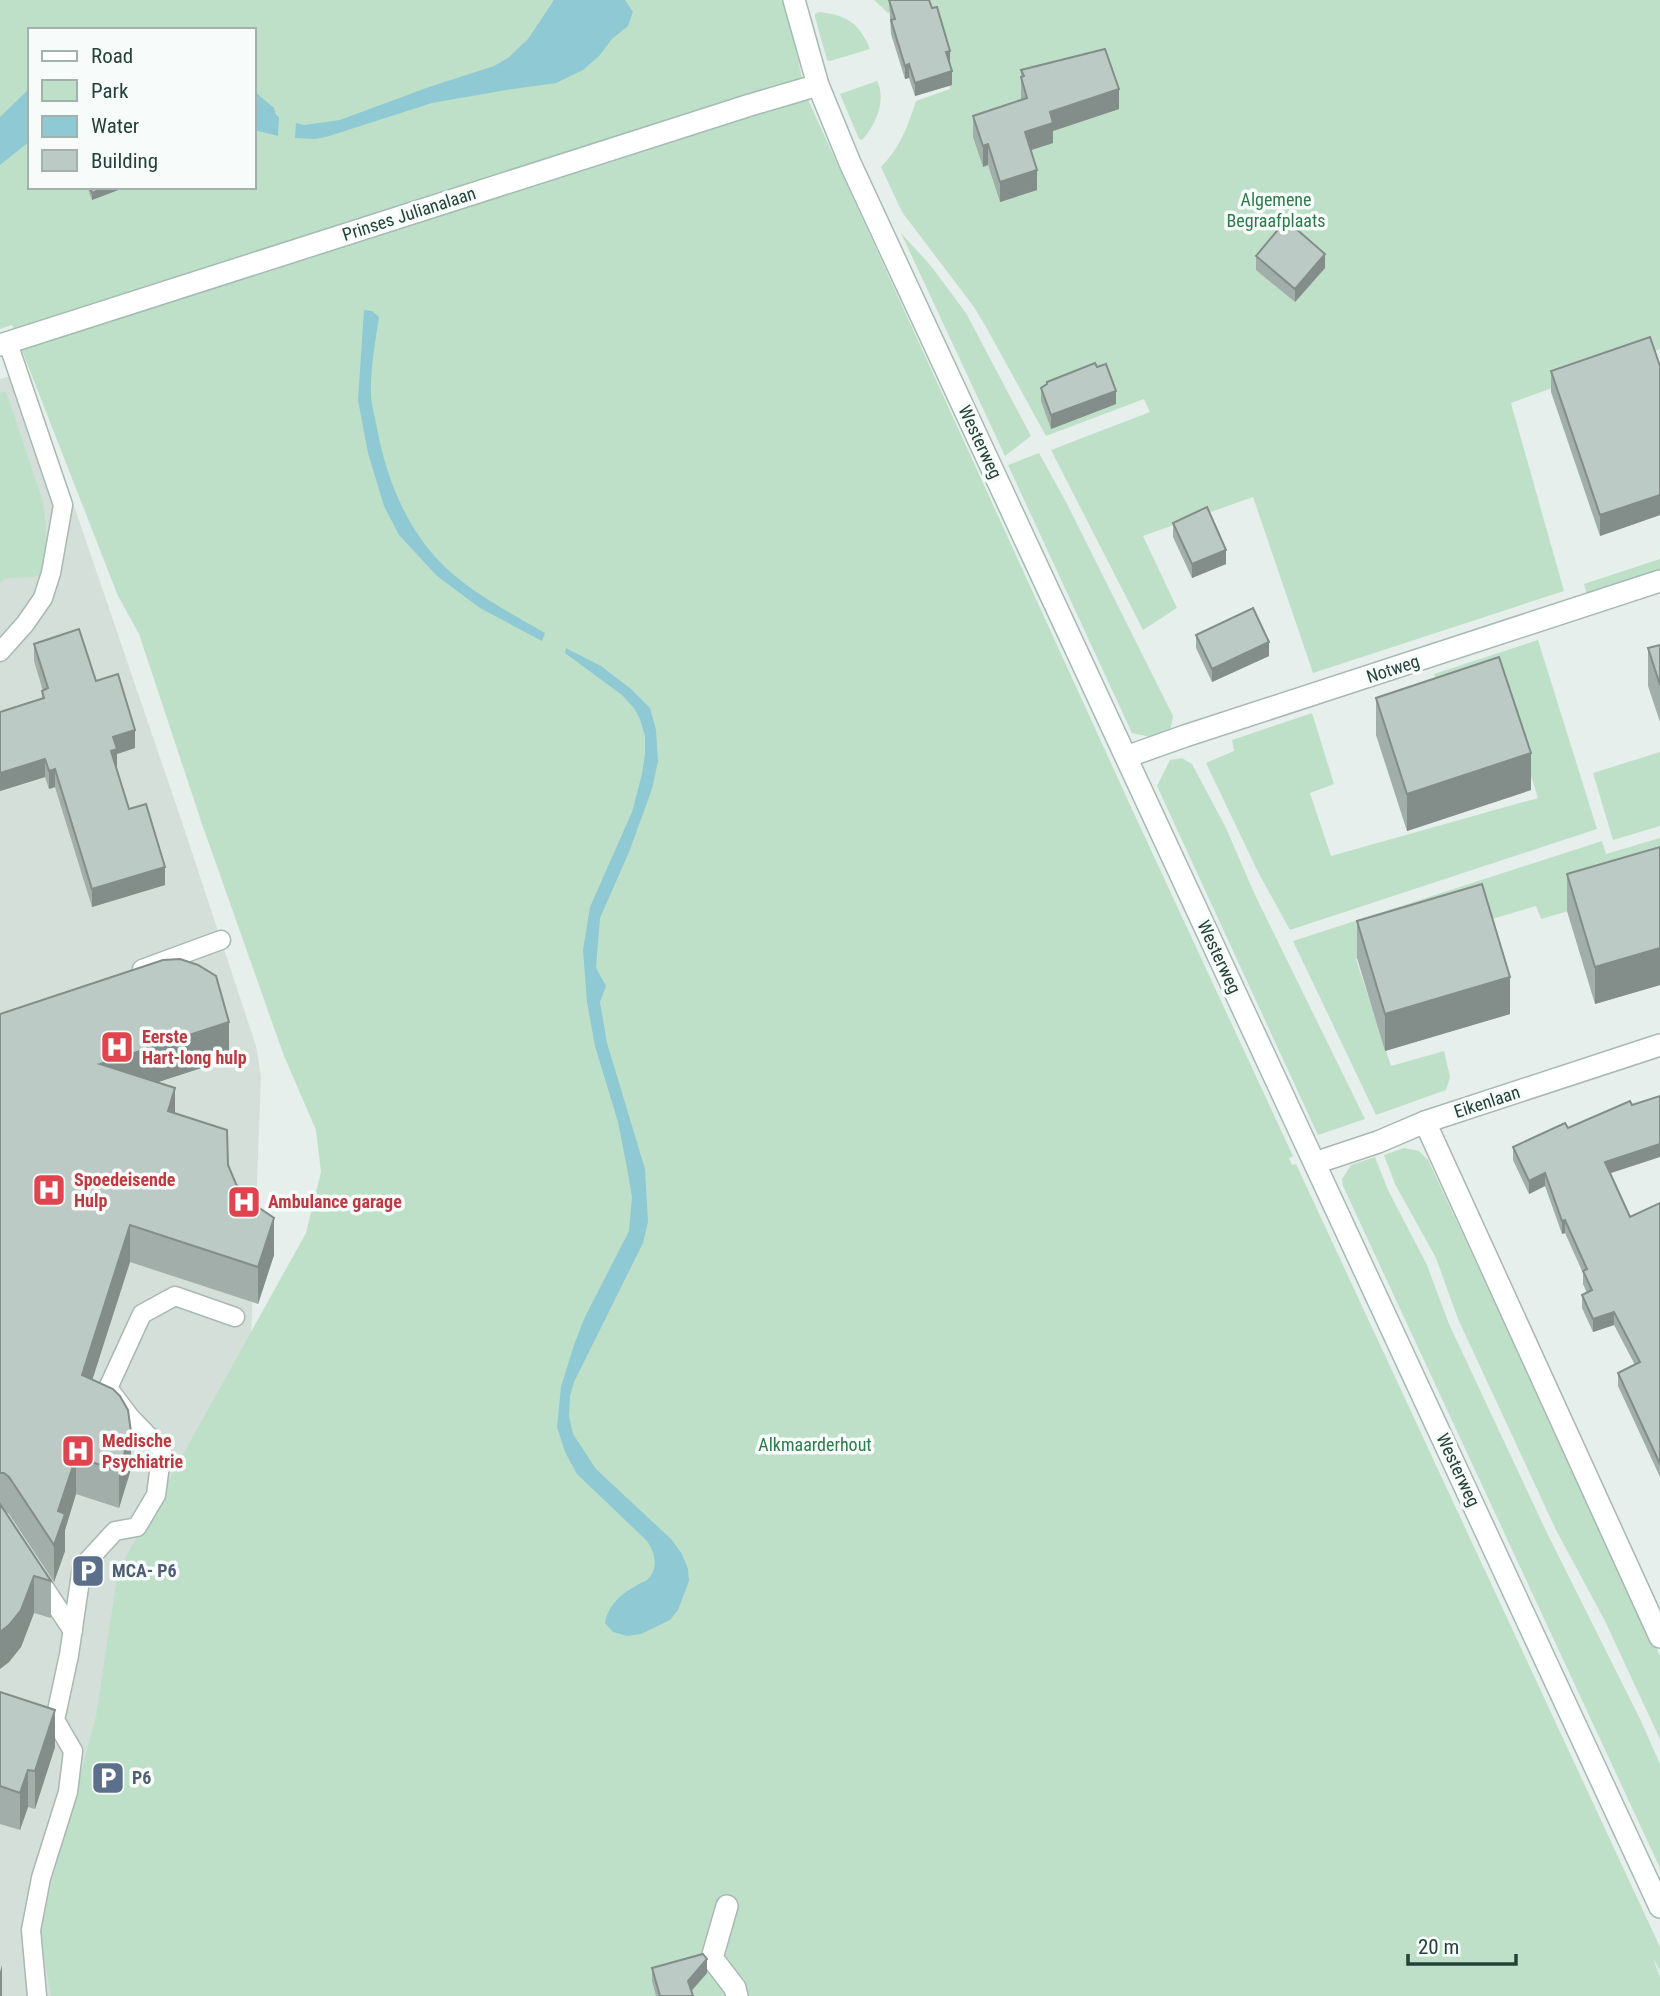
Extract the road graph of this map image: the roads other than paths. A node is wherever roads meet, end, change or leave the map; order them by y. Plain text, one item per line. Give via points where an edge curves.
1 (794, 0) edge
2 (818, 85) junction
3 (4, 344) edge
4 (1660, 582) edge
5 (0, 652) edge
6 (1126, 757) junction
7 (221, 940) dead end
8 (132, 972) edge
9 (1660, 1045) edge
10 (1425, 1122) junction
11 (1315, 1163) junction
12 (235, 1317) dead end
13 (32, 1567) edge
14 (73, 1630) junction
15 (1660, 1637) edge
16 (727, 1906) dead end
17 (1660, 1907) edge
18 (37, 1996) edge
19 (737, 1996) edge

1 - 2 street, Westerweg
2 - 3 street, Prinses Julianalaan
2 - 6 street, Westerweg
3 - 5 lane via 63,505 43,598
4 - 6 street, Notweg
6 - 11 street, Westerweg
7 - 8 lane
9 - 10 street, Eikenlaan
10 - 11 street, Eikenlaan
10 - 15 street
11 - 17 street, Westerweg
12 - 14 lane via 175,1296 142,1314 108,1388 162,1450 156,1495 137,1527 116,1531 82,1567
13 - 14 lane
14 - 18 lane via 55,1720 73,1751 68,1792 41,1878 31,1930
16 - 19 street via 712,1958 736,1988

